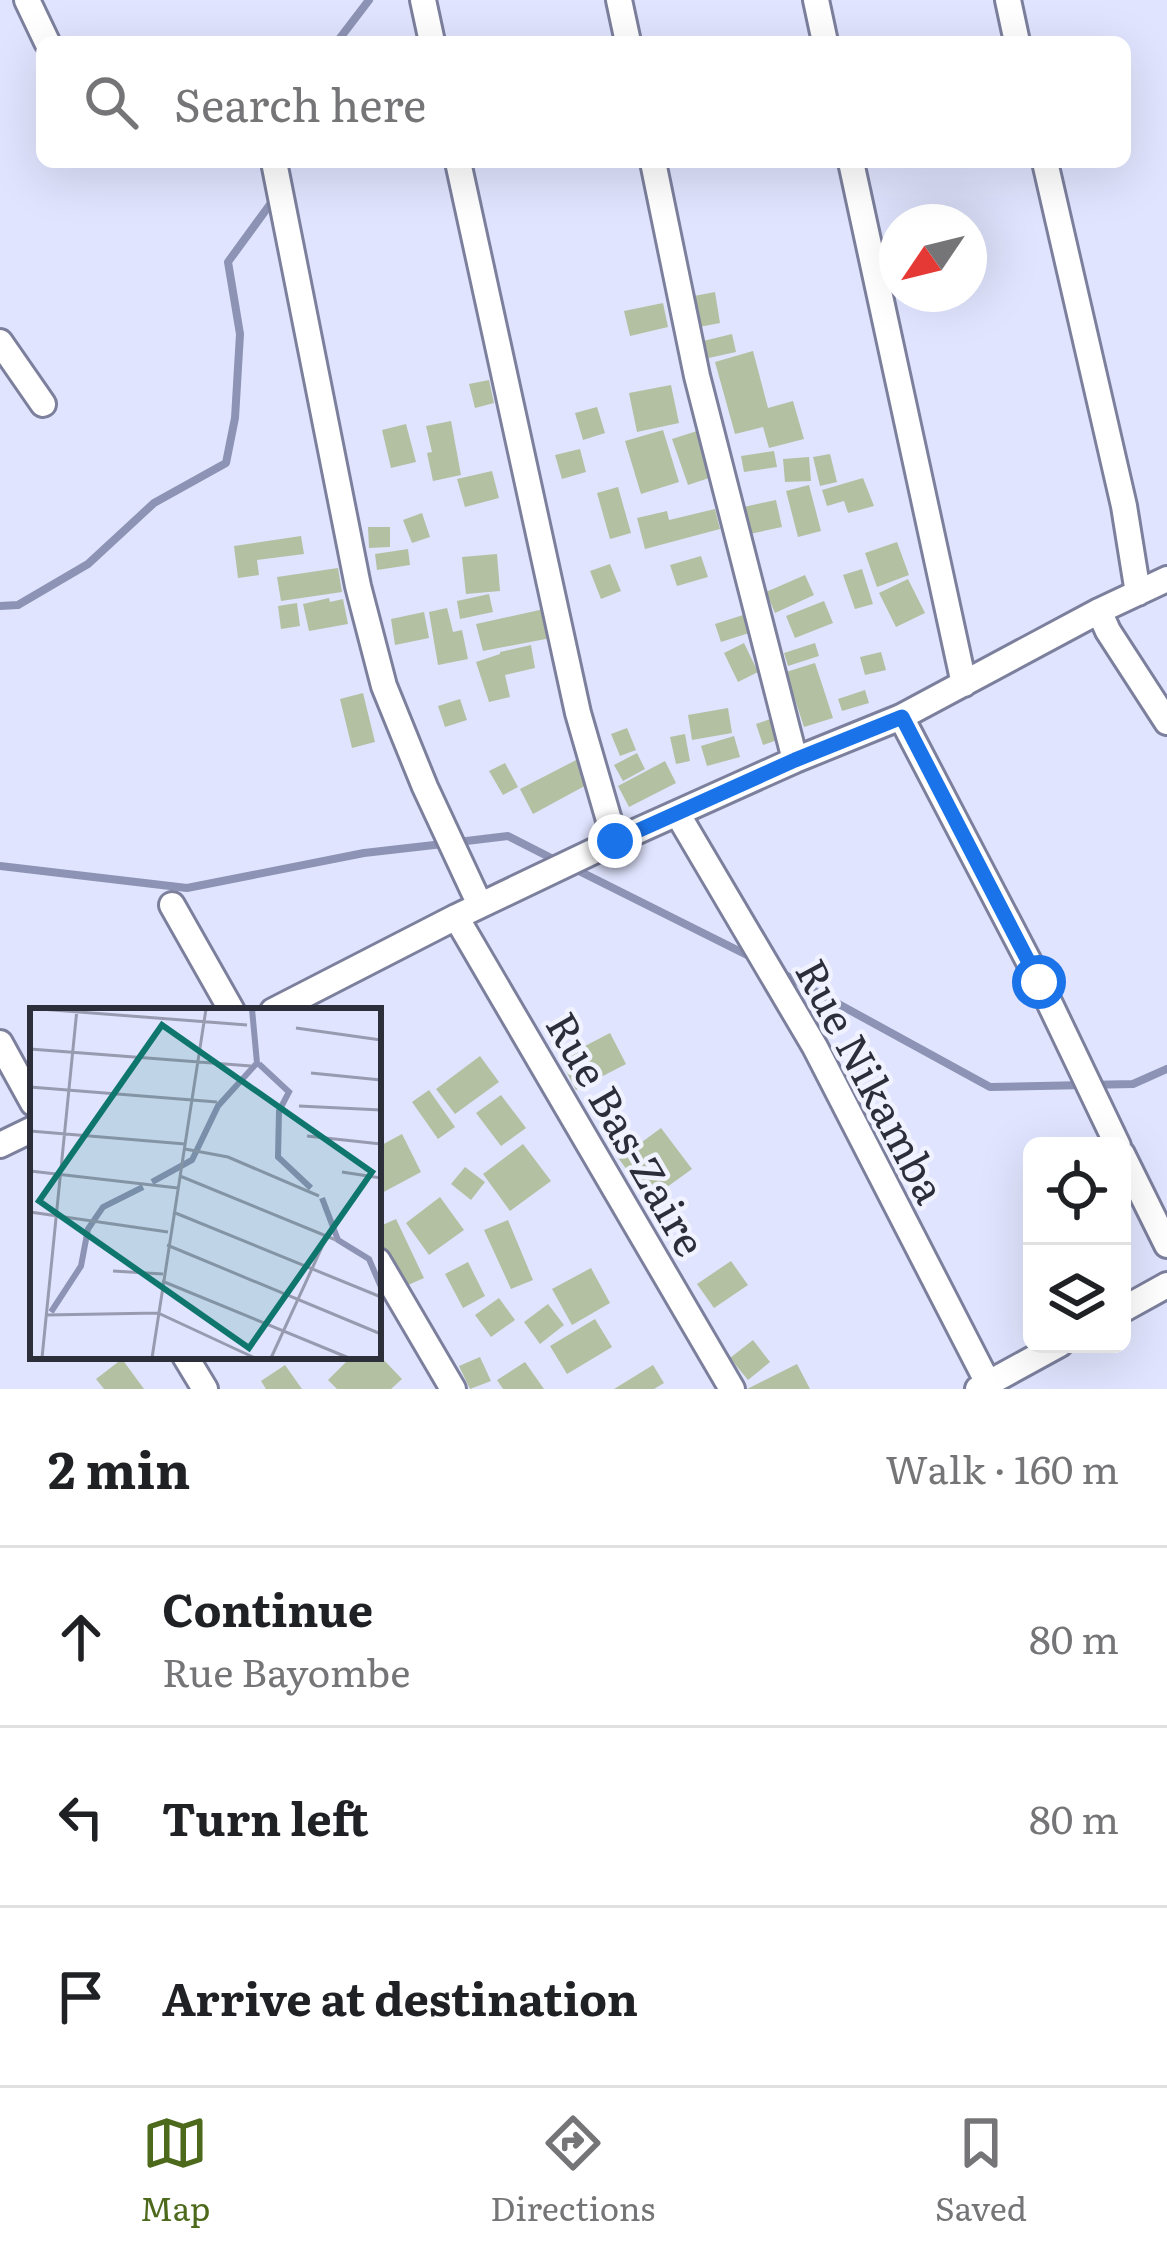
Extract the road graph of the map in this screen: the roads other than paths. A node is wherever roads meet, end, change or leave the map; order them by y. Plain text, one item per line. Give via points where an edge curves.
1 (27, 0) edge
2 (423, 0) edge
3 (619, 0) edge
4 (816, 0) edge
5 (1007, 0) edge
6 (44, 36) edge
7 (431, 36) edge
8 (627, 36) edge
9 (824, 36) edge
10 (1016, 36) edge
11 (275, 168) edge
12 (459, 168) edge
13 (653, 168) edge
14 (852, 168) edge
15 (1046, 168) edge
16 (0, 342) edge
17 (43, 404) dead end
18 (1167, 578) edge
19 (1138, 593) junction
20 (1099, 611) junction
21 (964, 684) junction
22 (902, 717) junction
23 (1167, 722) edge
24 (795, 760) junction
25 (677, 813) junction
26 (615, 841) junction
27 (172, 905) dead end
28 (480, 905) junction
29 (456, 917) junction
30 (230, 1008) edge
31 (279, 1008) edge
32 (0, 1042) edge
33 (30, 1097) edge
34 (30, 1130) edge
35 (1114, 1137) edge
36 (0, 1145) edge
37 (1131, 1172) edge
38 (1167, 1245) edge
39 (381, 1266) edge
40 (1167, 1285) edge
41 (1131, 1305) edge
42 (1045, 1353) edge
43 (187, 1359) edge
44 (986, 1387) edge
45 (206, 1389) edge
46 (454, 1389) edge
47 (733, 1389) edge

1 - 6 street
2 - 7 street
3 - 8 street
4 - 9 street
5 - 10 street
11 - 28 street via 384,686
12 - 26 street via 578,713
13 - 24 street
14 - 21 street
15 - 19 street
16 - 17 street
18 - 19 street
19 - 20 street
20 - 21 street
20 - 23 street
21 - 22 street
22 - 24 street
22 - 35 street
24 - 25 street
25 - 26 street
25 - 44 street, Rue Nikamba via 815,1047
26 - 28 street
27 - 30 street
28 - 29 street
29 - 31 street
29 - 47 street, Rue Bas-Zaire
32 - 33 street
34 - 36 street
37 - 38 street
39 - 46 street
40 - 41 street
42 - 44 street
43 - 45 street

